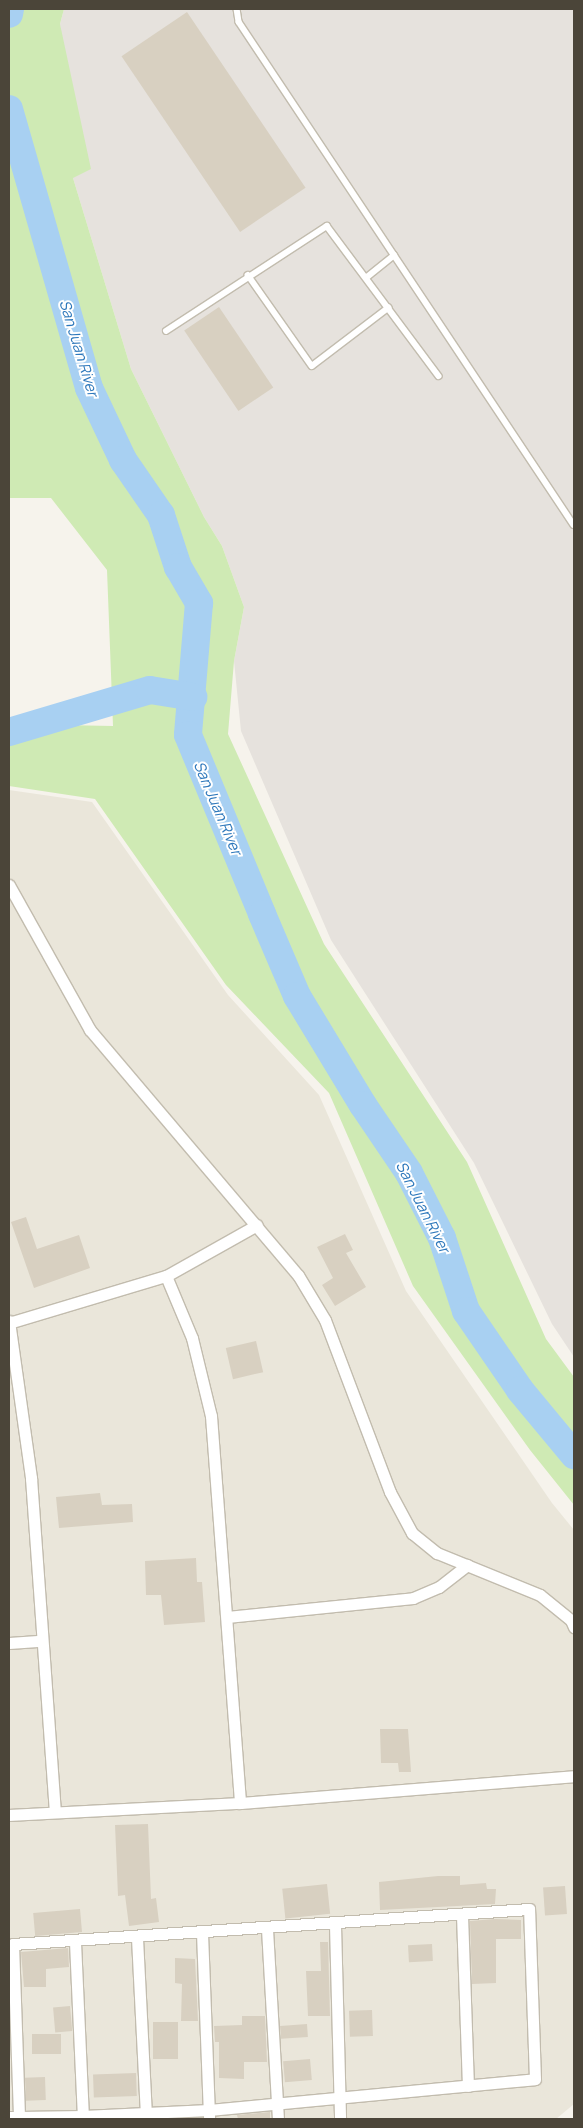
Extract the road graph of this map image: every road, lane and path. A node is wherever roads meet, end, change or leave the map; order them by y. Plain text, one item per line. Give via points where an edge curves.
1 (237, 9) edge
2 (394, 255) junction
3 (248, 275) junction
4 (366, 278) junction
5 (388, 308) junction
6 (166, 331) dead end
7 (439, 376) dead end
8 (574, 525) edge
9 (9, 885) edge
10 (257, 1225) junction
11 (166, 1276) junction
12 (9, 1322) edge
13 (467, 1565) junction
14 (227, 1617) junction
15 (574, 1627) edge
16 (41, 1641) junction
17 (9, 1643) edge
18 (574, 1776) edge
19 (240, 1803) junction
20 (55, 1811) junction
21 (9, 1815) edge
22 (462, 1915) junction
23 (335, 1924) junction
24 (267, 1929) junction
25 (202, 1934) junction
26 (137, 1938) junction
27 (75, 1942) junction
28 (468, 2086) junction
29 (340, 2099) junction
30 (277, 2104) junction
31 (209, 2115) edge
32 (146, 2116) edge
33 (16, 2118) edge
34 (83, 2118) edge
35 (278, 2119) edge
36 (340, 2119) edge

1 - 2 lane via 239,22
2 - 4 lane
2 - 8 lane
3 - 4 lane via 327,226
3 - 5 lane via 312,366
3 - 6 lane
4 - 5 lane
5 - 7 lane
9 - 10 street via 90,1030
10 - 11 street
10 - 13 street via 298,1275 324,1320 390,1492 412,1533 436,1553
11 - 12 street
11 - 14 street via 192,1338 211,1416
12 - 16 street via 31,1478
13 - 14 street via 438,1587 413,1598
13 - 15 street via 540,1596
14 - 19 street
16 - 17 street
16 - 20 street
18 - 19 street
19 - 20 street
20 - 21 street
22 - 23 street
22 - 28 street
22 - 28 street via 529,1910 535,2079
23 - 24 street
23 - 29 street
24 - 25 street
24 - 30 street
25 - 26 street
25 - 31 street
26 - 27 street
26 - 32 street
27 - 33 street via 13,1944
27 - 34 street
28 - 29 street
29 - 30 street
29 - 36 street
30 - 31 street
30 - 35 street
31 - 32 street
32 - 34 street
33 - 34 street

